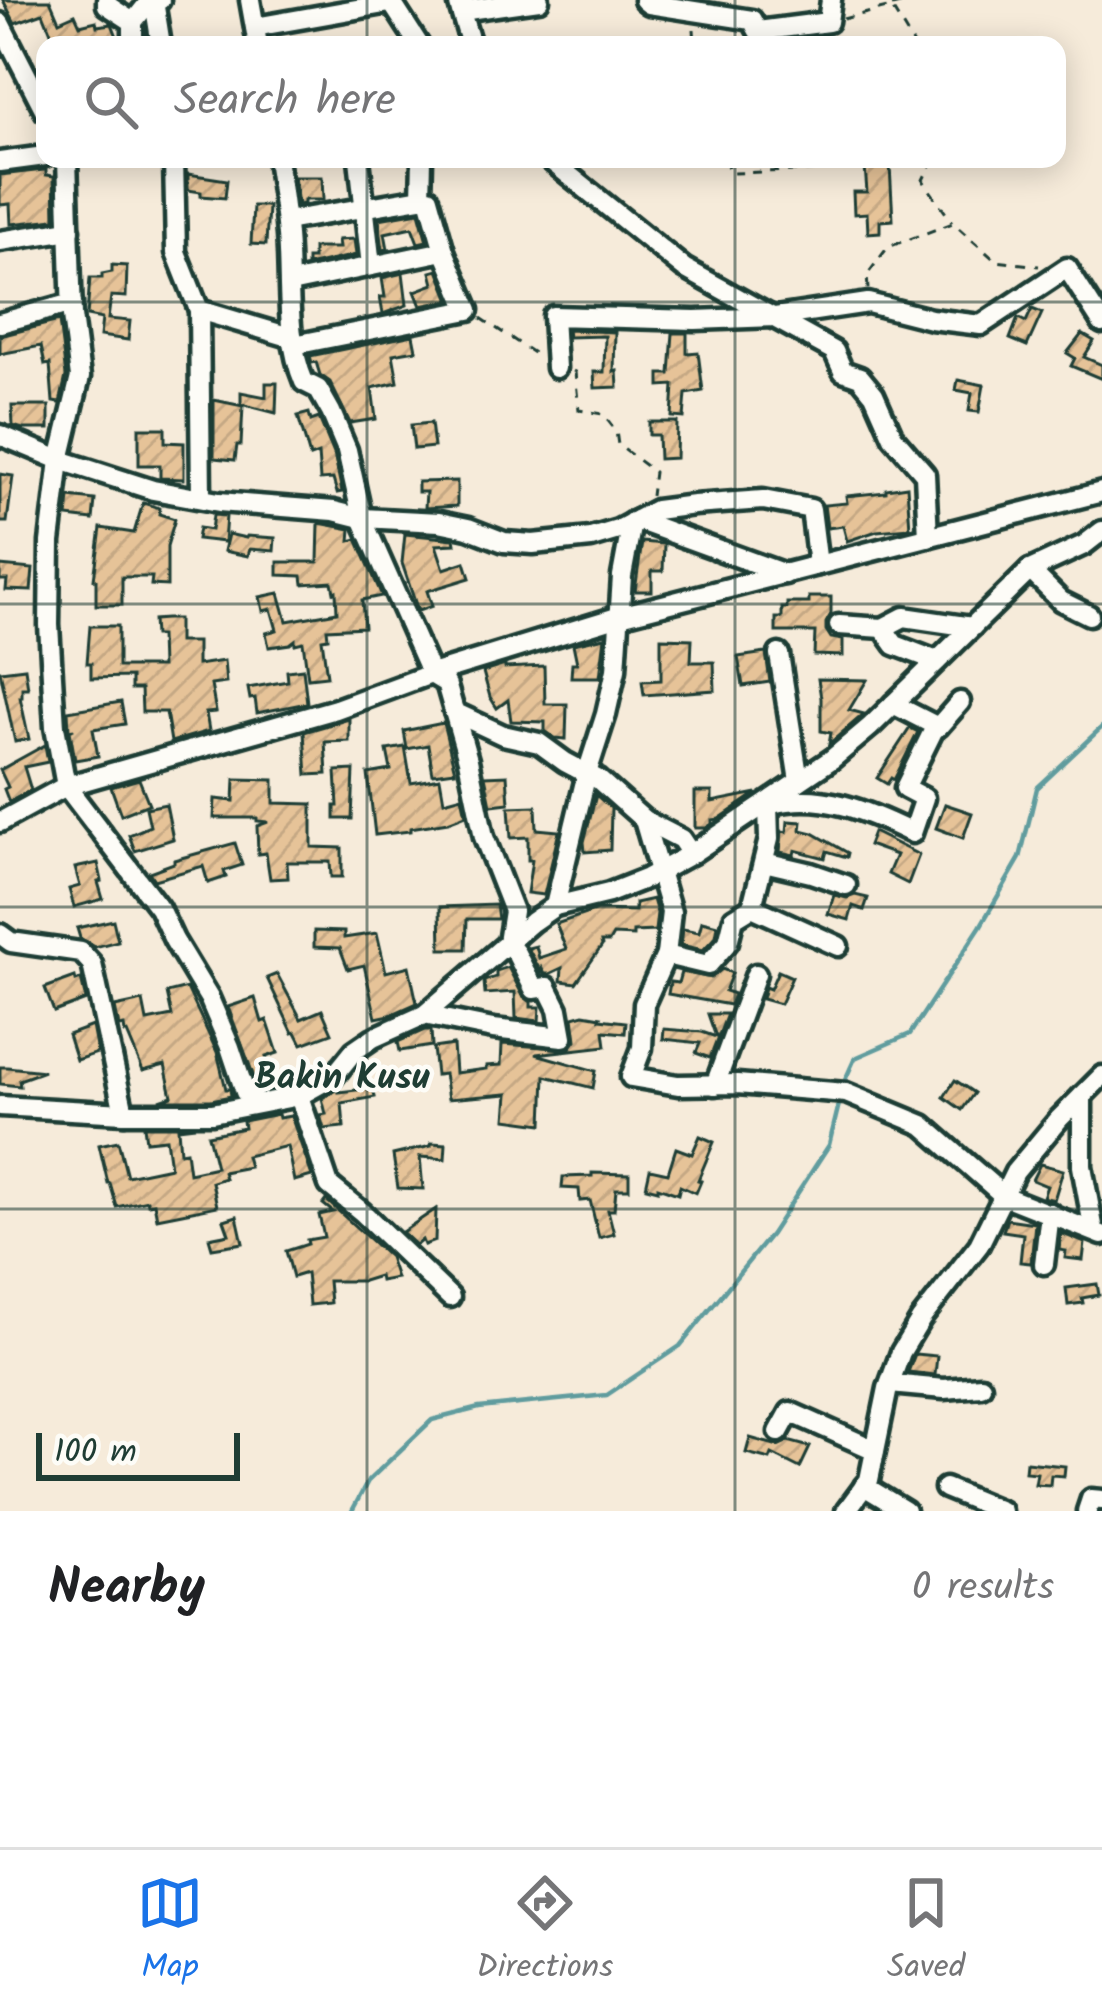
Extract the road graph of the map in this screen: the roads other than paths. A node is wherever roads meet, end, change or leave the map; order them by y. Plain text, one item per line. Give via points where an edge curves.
1 (107, 0) edge
2 (157, 0) edge
3 (250, 0) edge
4 (539, 0) edge
5 (644, 0) edge
6 (831, 0) edge
7 (390, 1) edge
8 (498, 3) edge
9 (460, 6) edge
10 (133, 22) junction
11 (0, 23) edge
12 (133, 36) edge
13 (160, 36) edge
14 (256, 36) edge
15 (413, 36) edge
16 (468, 36) edge
17 (22, 65) junction
18 (0, 71) edge
19 (36, 93) edge
20 (36, 157) edge
21 (0, 162) edge
22 (69, 168) edge
23 (174, 168) edge
24 (278, 168) edge
25 (359, 168) edge
26 (422, 168) edge
27 (560, 168) edge
28 (422, 198) junction
29 (363, 208) junction
30 (286, 221) junction
31 (70, 230) junction
32 (0, 241) edge
33 (444, 251) junction
34 (371, 266) junction
35 (290, 283) junction
36 (72, 303) junction
37 (200, 310) junction
38 (775, 317) junction
39 (1102, 322) edge
40 (0, 323) edge
41 (294, 341) junction
42 (556, 368) road end
43 (0, 435) edge
44 (60, 460) junction
45 (1102, 492) edge
46 (201, 497) junction
47 (362, 518) junction
48 (639, 519) junction
49 (1102, 531) edge
50 (928, 537) junction
51 (818, 566) junction
52 (1030, 570) junction
53 (785, 574) junction
54 (1089, 615) dead end
55 (620, 616) junction
56 (839, 626) dead end
57 (972, 627) junction
58 (883, 628) junction
59 (779, 654) dead end
60 (937, 661) junction
61 (430, 674) junction
62 (960, 702) dead end
63 (892, 704) junction
64 (454, 712) junction
65 (936, 725) junction
66 (587, 772) junction
67 (799, 781) junction
68 (66, 786) junction
69 (765, 806) junction
70 (644, 820) junction
71 (0, 822) edge
72 (691, 854) junction
73 (764, 862) junction
74 (658, 872) junction
75 (846, 885) dead end
76 (555, 906) junction
77 (752, 907) junction
78 (0, 934) edge
79 (508, 943) junction
80 (838, 946) dead end
81 (666, 955) junction
82 (756, 974) dead end
83 (424, 1015) junction
84 (1102, 1076) edge
85 (715, 1085) junction
86 (299, 1096) junction
87 (1082, 1096) junction
88 (256, 1103) junction
89 (0, 1106) edge
90 (124, 1113) junction
91 (1004, 1196) junction
92 (1050, 1214) junction
93 (1098, 1233) edge
94 (1045, 1264) dead end
95 (449, 1297) dead end
96 (890, 1384) junction
97 (981, 1386) dead end
98 (778, 1432) dead end
99 (875, 1450) junction
100 (864, 1486) junction
101 (944, 1488) dead end
102 (1102, 1500) edge
103 (846, 1511) edge
104 (904, 1511) edge
105 (1001, 1511) edge
106 (1087, 1511) edge

1 - 10 street
2 - 10 street
2 - 13 street
3 - 14 street
4 - 8 street
5 - 6 street via 752,20 758,31 828,22
7 - 14 street
7 - 15 street
8 - 9 street
9 - 16 street
10 - 12 street
11 - 17 street
17 - 18 street
17 - 19 street
20 - 21 street
22 - 31 street
23 - 37 street via 176,252
24 - 30 street
25 - 29 street
26 - 28 street
27 - 38 street via 684,268
28 - 29 street
28 - 33 street via 429,198
29 - 30 street
29 - 34 street
30 - 35 street
31 - 32 street
31 - 36 street
33 - 34 street
33 - 41 street via 470,310
34 - 35 street
35 - 41 street
36 - 40 street
36 - 44 street via 80,377
37 - 41 street
37 - 46 street
38 - 39 street via 868,303 981,325 1067,268
38 - 42 street via 554,316
38 - 50 street via 834,351 844,371 874,394 893,437 925,474
41 - 47 street via 304,382 318,389 347,450
43 - 44 street
44 - 46 street
44 - 68 street via 49,626
45 - 50 street
46 - 47 street
47 - 48 street via 440,522 533,544 591,538
47 - 61 street
48 - 51 street via 656,510 763,500 812,509
48 - 53 street
48 - 55 street
49 - 52 street
50 - 51 street
51 - 53 street
52 - 54 street
52 - 57 street
53 - 55 street
55 - 61 street
55 - 66 street via 616,670
56 - 58 street
57 - 58 street via 904,617
57 - 60 street
58 - 60 street via 895,645
59 - 67 street
60 - 63 street
61 - 64 street via 446,683
61 - 68 street
62 - 65 street
63 - 65 street
63 - 67 street
64 - 66 street via 539,743
64 - 79 street via 484,838 513,910
65 - 69 street via 905,788 924,798 911,833 837,801
66 - 70 street
66 - 76 street
67 - 69 street
68 - 71 street
68 - 88 street via 159,908
69 - 72 street
69 - 73 street
70 - 72 street via 681,839
70 - 74 street
72 - 74 street
73 - 75 street
73 - 77 street
74 - 76 street
74 - 81 street via 671,912
76 - 79 street
77 - 80 street
77 - 81 street via 734,918 728,942 708,965
78 - 90 street via 81,952 92,964
79 - 83 street
79 - 83 street via 534,989 548,987 563,1037
81 - 85 street via 644,1004 631,1077
82 - 85 street
83 - 86 street via 373,1037 333,1077
84 - 87 street
85 - 91 street via 846,1093 923,1125
86 - 88 street
86 - 95 street via 329,1185
87 - 91 street via 1015,1172
87 - 93 street via 1082,1166
88 - 90 street via 212,1113
89 - 90 street
91 - 92 street
91 - 96 street via 979,1246 901,1352
92 - 93 street
92 - 94 street
96 - 97 street
96 - 99 street
98 - 99 street via 790,1412
99 - 100 street
100 - 103 street
100 - 104 street
101 - 105 street
102 - 106 street via 1091,1499

